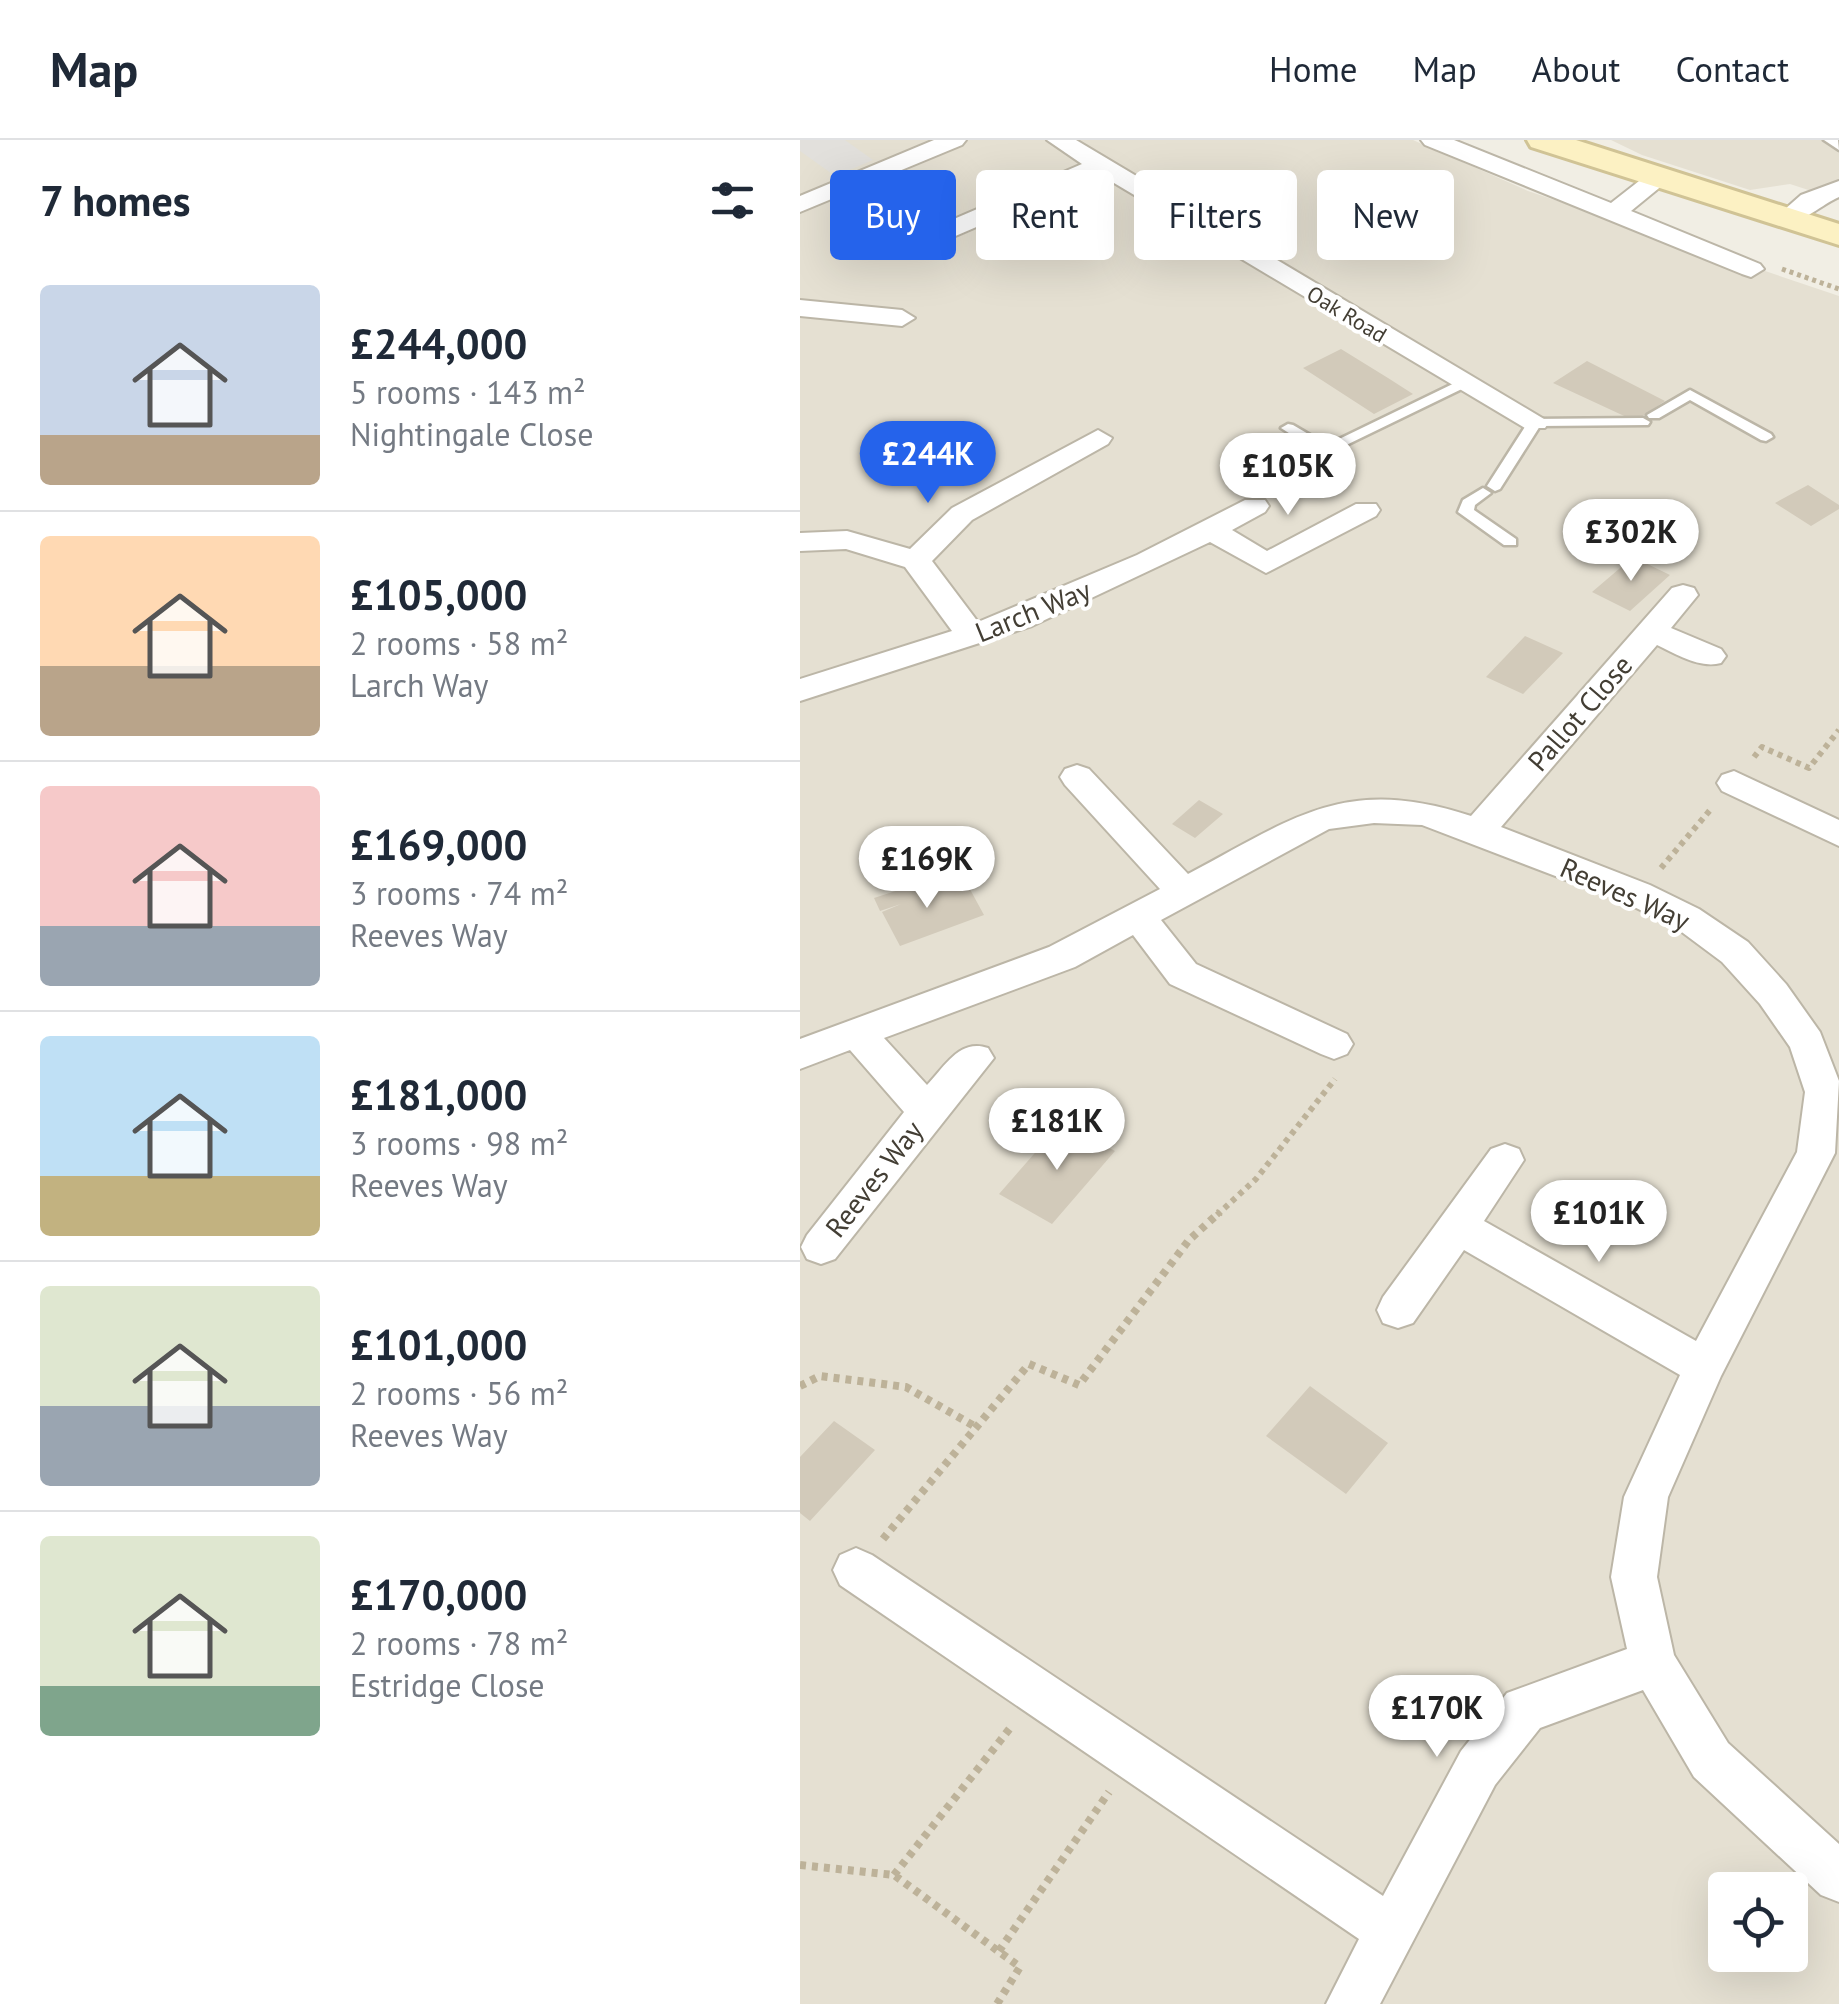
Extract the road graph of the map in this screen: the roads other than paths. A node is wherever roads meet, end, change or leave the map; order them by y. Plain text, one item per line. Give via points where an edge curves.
1 (954, 140) edge
2 (1059, 140) edge
3 (1433, 140) edge
4 (1543, 140) edge
5 (1830, 140) edge
6 (1839, 146) edge
7 (1101, 165) junction
8 (1656, 179) junction
9 (1839, 188) edge
10 (800, 205) edge
11 (1615, 212) junction
12 (1788, 217) junction
13 (956, 227) edge
14 (1839, 235) edge
15 (1750, 269) road end
16 (800, 308) edge
17 (902, 318) dead end
18 (1463, 383) junction
19 (1535, 422) junction
20 (1288, 428) dead end
21 (1098, 438) dead end
22 (1766, 438) dead end
23 (1255, 506) road end
24 (1366, 510) dead end
25 (1210, 529) junction
26 (800, 542) edge
27 (1510, 542) dead end
28 (916, 560) junction
29 (1683, 596) dead end
30 (1652, 630) junction
31 (972, 636) junction
32 (1710, 656) dead end
33 (800, 690) edge
34 (1076, 777) dead end
35 (1734, 783) dead end
36 (1478, 831) junction
37 (1839, 834) edge
38 (1184, 892) junction
39 (1138, 916) junction
40 (858, 1034) junction
41 (1334, 1044) road end
42 (800, 1054) edge
43 (976, 1058) dead end
44 (1832, 1094) edge
45 (927, 1111) junction
46 (1505, 1160) dead end
47 (1458, 1226) junction
48 (820, 1248) dead end
49 (1398, 1310) dead end
50 (1704, 1366) junction
51 (856, 1570) road end
52 (1653, 1663) junction
53 (1839, 1877) edge
54 (1391, 1931) junction
55 (1355, 2003) edge

1 - 10 street
2 - 7 street, Oak Road
3 - 11 street
4 - 8 main road
5 - 6 lane
7 - 13 street
7 - 18 street, Oak Road
8 - 11 street
8 - 12 main road
9 - 12 street
11 - 15 street
12 - 14 main road
16 - 17 street
18 - 19 street, Oak Road
18 - 20 lane via 1327,448
19 - 22 lane via 1649,419 1690,394
19 - 27 lane via 1466,512
21 - 28 street via 962,514
23 - 25 street, Larch Way
24 - 25 street via 1266,564
25 - 31 street, Larch Way
26 - 28 street via 848,540
28 - 31 street
29 - 30 street, Pallot Close
30 - 32 street
30 - 36 street, Pallot Close
31 - 33 street, Larch Way
34 - 38 street
35 - 37 street
36 - 38 street, Reeves Way via 1424,813 1322,818
36 - 44 street, Reeves Way via 1638,894 1735,952 1807,1042
38 - 39 street, Reeves Way
39 - 40 street, Reeves Way via 1062,957
39 - 41 street via 1183,974
40 - 42 street, Reeves Way
40 - 45 street, Reeves Way
43 - 45 street, Reeves Way
44 - 50 street, Reeves Way via 1816,1153
45 - 48 street, Reeves Way
46 - 47 street
47 - 49 street
47 - 50 street
50 - 52 street, Reeves Way via 1646,1497 1634,1577
51 - 54 street
52 - 53 street, Reeves Way via 1711,1760
52 - 54 street via 1524,1710 1478,1768
54 - 55 street

